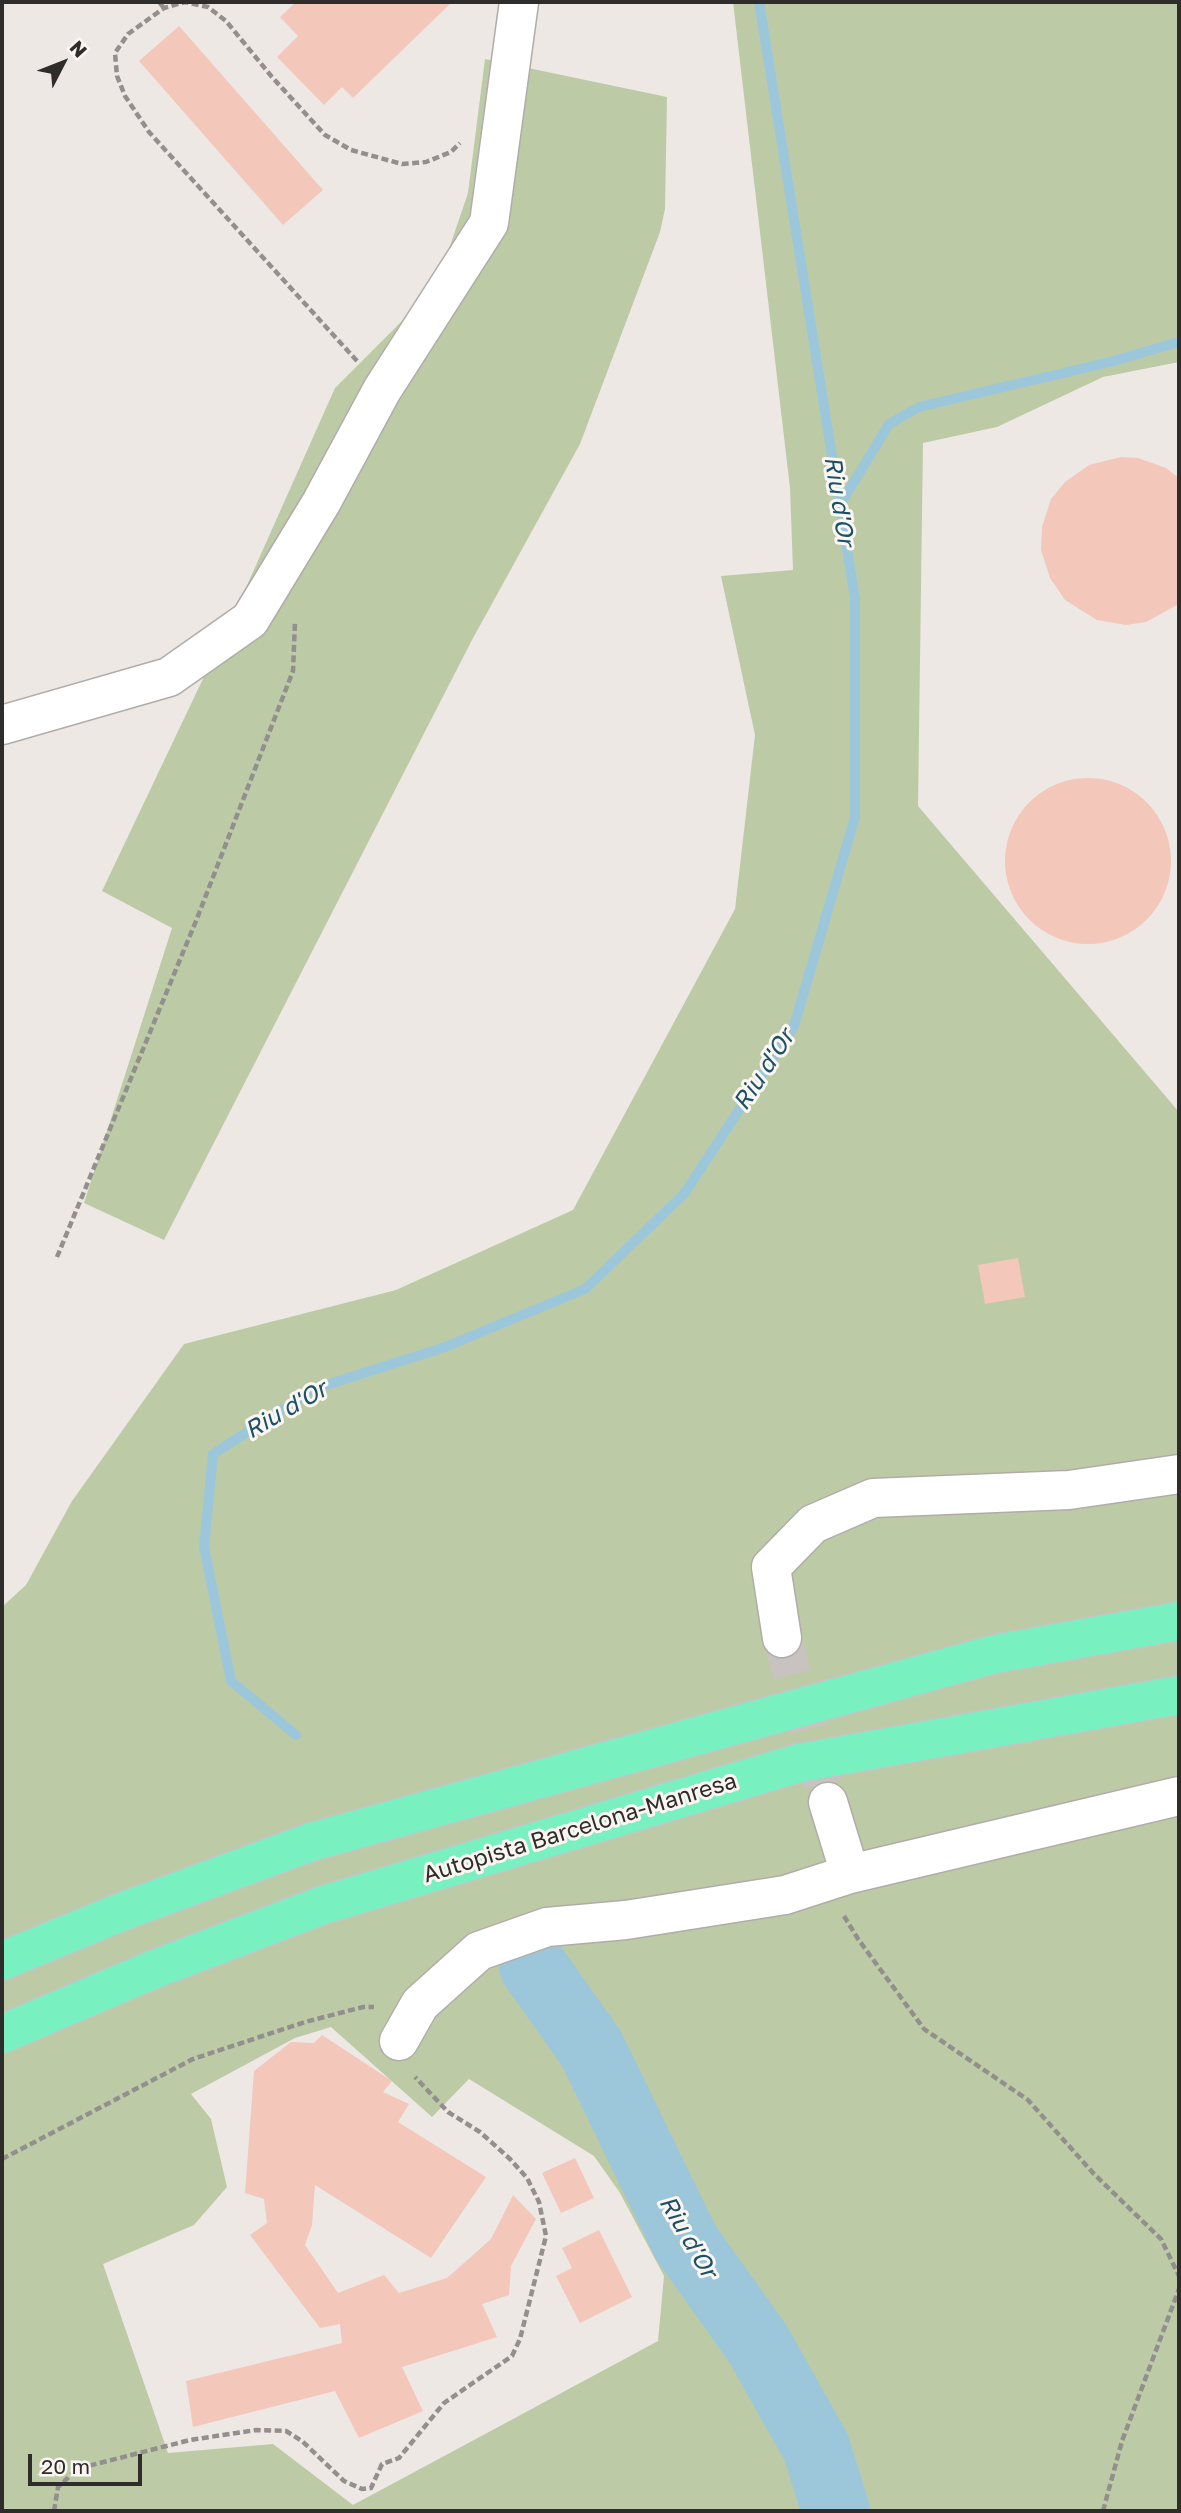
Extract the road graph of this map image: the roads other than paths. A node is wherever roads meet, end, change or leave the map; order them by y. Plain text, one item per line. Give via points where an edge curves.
1 (519, 2) edge
2 (2, 725) edge
3 (1179, 1474) edge
4 (1179, 1621) edge
5 (782, 1638) tunnel mouth
6 (1179, 1695) edge
7 (1179, 1796) edge
8 (828, 1802) tunnel mouth
9 (838, 1877) junction
10 (2, 1961) edge
11 (2, 2034) edge
12 (399, 2041) dead end

1 - 2 street via 489,223 382,390 250,621 169,677
3 - 5 street via 1069,1490 873,1498 813,1524 771,1567
4 - 10 highway via 995,1654 311,1842
6 - 11 highway, Autopista Barcelona-Manresa via 799,1763 323,1905
7 - 9 street
8 - 9 street
9 - 12 street via 785,1895 626,1920 547,1927 480,1951 420,2004

